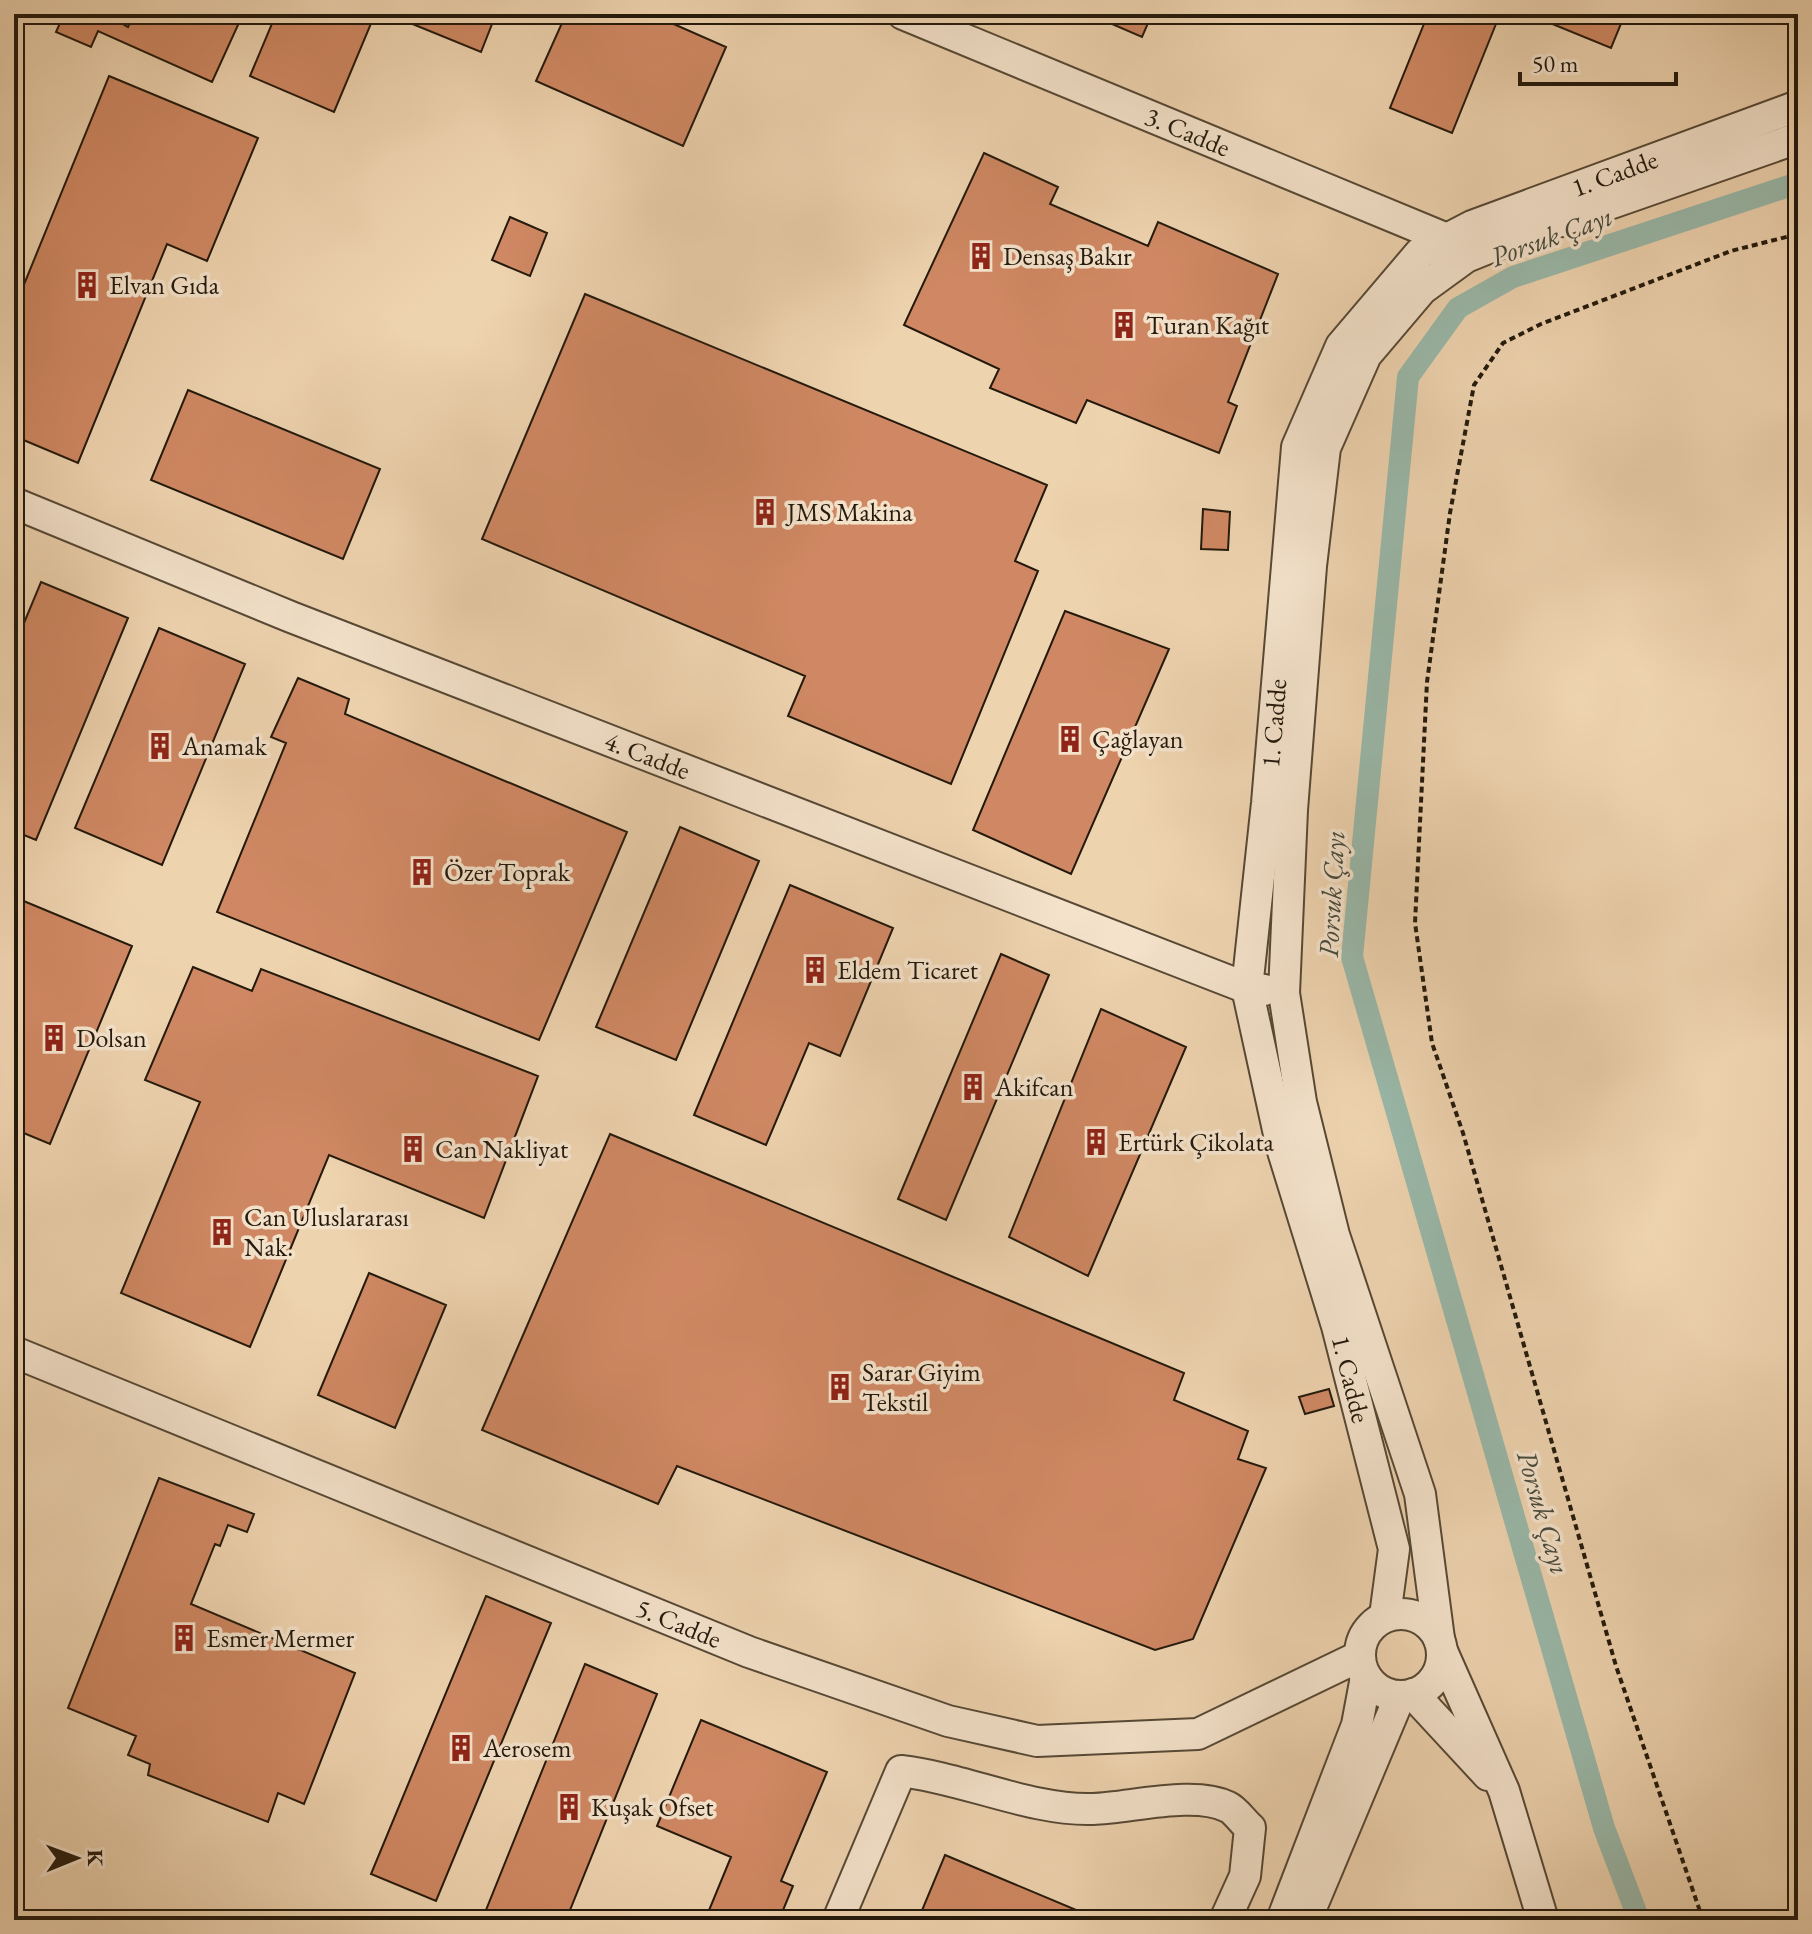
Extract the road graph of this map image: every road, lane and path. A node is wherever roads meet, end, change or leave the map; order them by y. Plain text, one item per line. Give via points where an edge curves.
1 (903, 14) edge
2 (1798, 106) edge
3 (1798, 138) edge
4 (1798, 234) edge
5 (1457, 248) junction
6 (14, 503) edge
7 (1247, 988) junction
8 (1284, 993) junction
9 (14, 1352) edge
10 (1385, 1616) junction
11 (1441, 1645) junction
12 (1363, 1667) junction
13 (1406, 1695) junction
14 (1504, 1791) junction
15 (838, 1920) edge
16 (1225, 1920) edge
17 (1282, 1920) edge
18 (1306, 1920) edge
19 (1543, 1920) edge
20 (1703, 1920) edge

1 - 5 street, 3. Cadde
2 - 5 street, 1. Cadde via 1472,226
3 - 5 street, 1. Cadde via 1523,234
4 - 20 path via 1731,251 1503,343 1474,385 1427,682 1415,923 1432,1043 1463,1133 1616,1666
5 - 7 street, 1. Cadde via 1420,253 1341,346 1297,447
5 - 8 street, 1. Cadde via 1366,355 1325,448 1292,810
6 - 7 street, 4. Cadde via 291,617
7 - 8 street, 4. Cadde
7 - 10 street, 1. Cadde via 1282,1148 1337,1326 1394,1549
8 - 11 street, 1. Cadde via 1301,1102 1334,1235 1420,1494
9 - 12 street, 5. Cadde via 749,1652 948,1721 1037,1741 1198,1734
10 - 11 street via 1410,1614 1432,1627
10 - 12 street via 1366,1632
11 - 13 street via 1435,1678
11 - 14 street
12 - 13 street via 1387,1694
12 - 17 street via 1357,1725
13 - 14 street
13 - 18 street
14 - 19 street
15 - 16 street via 901,1771 1091,1809 1179,1799 1228,1807 1250,1828 1245,1876

